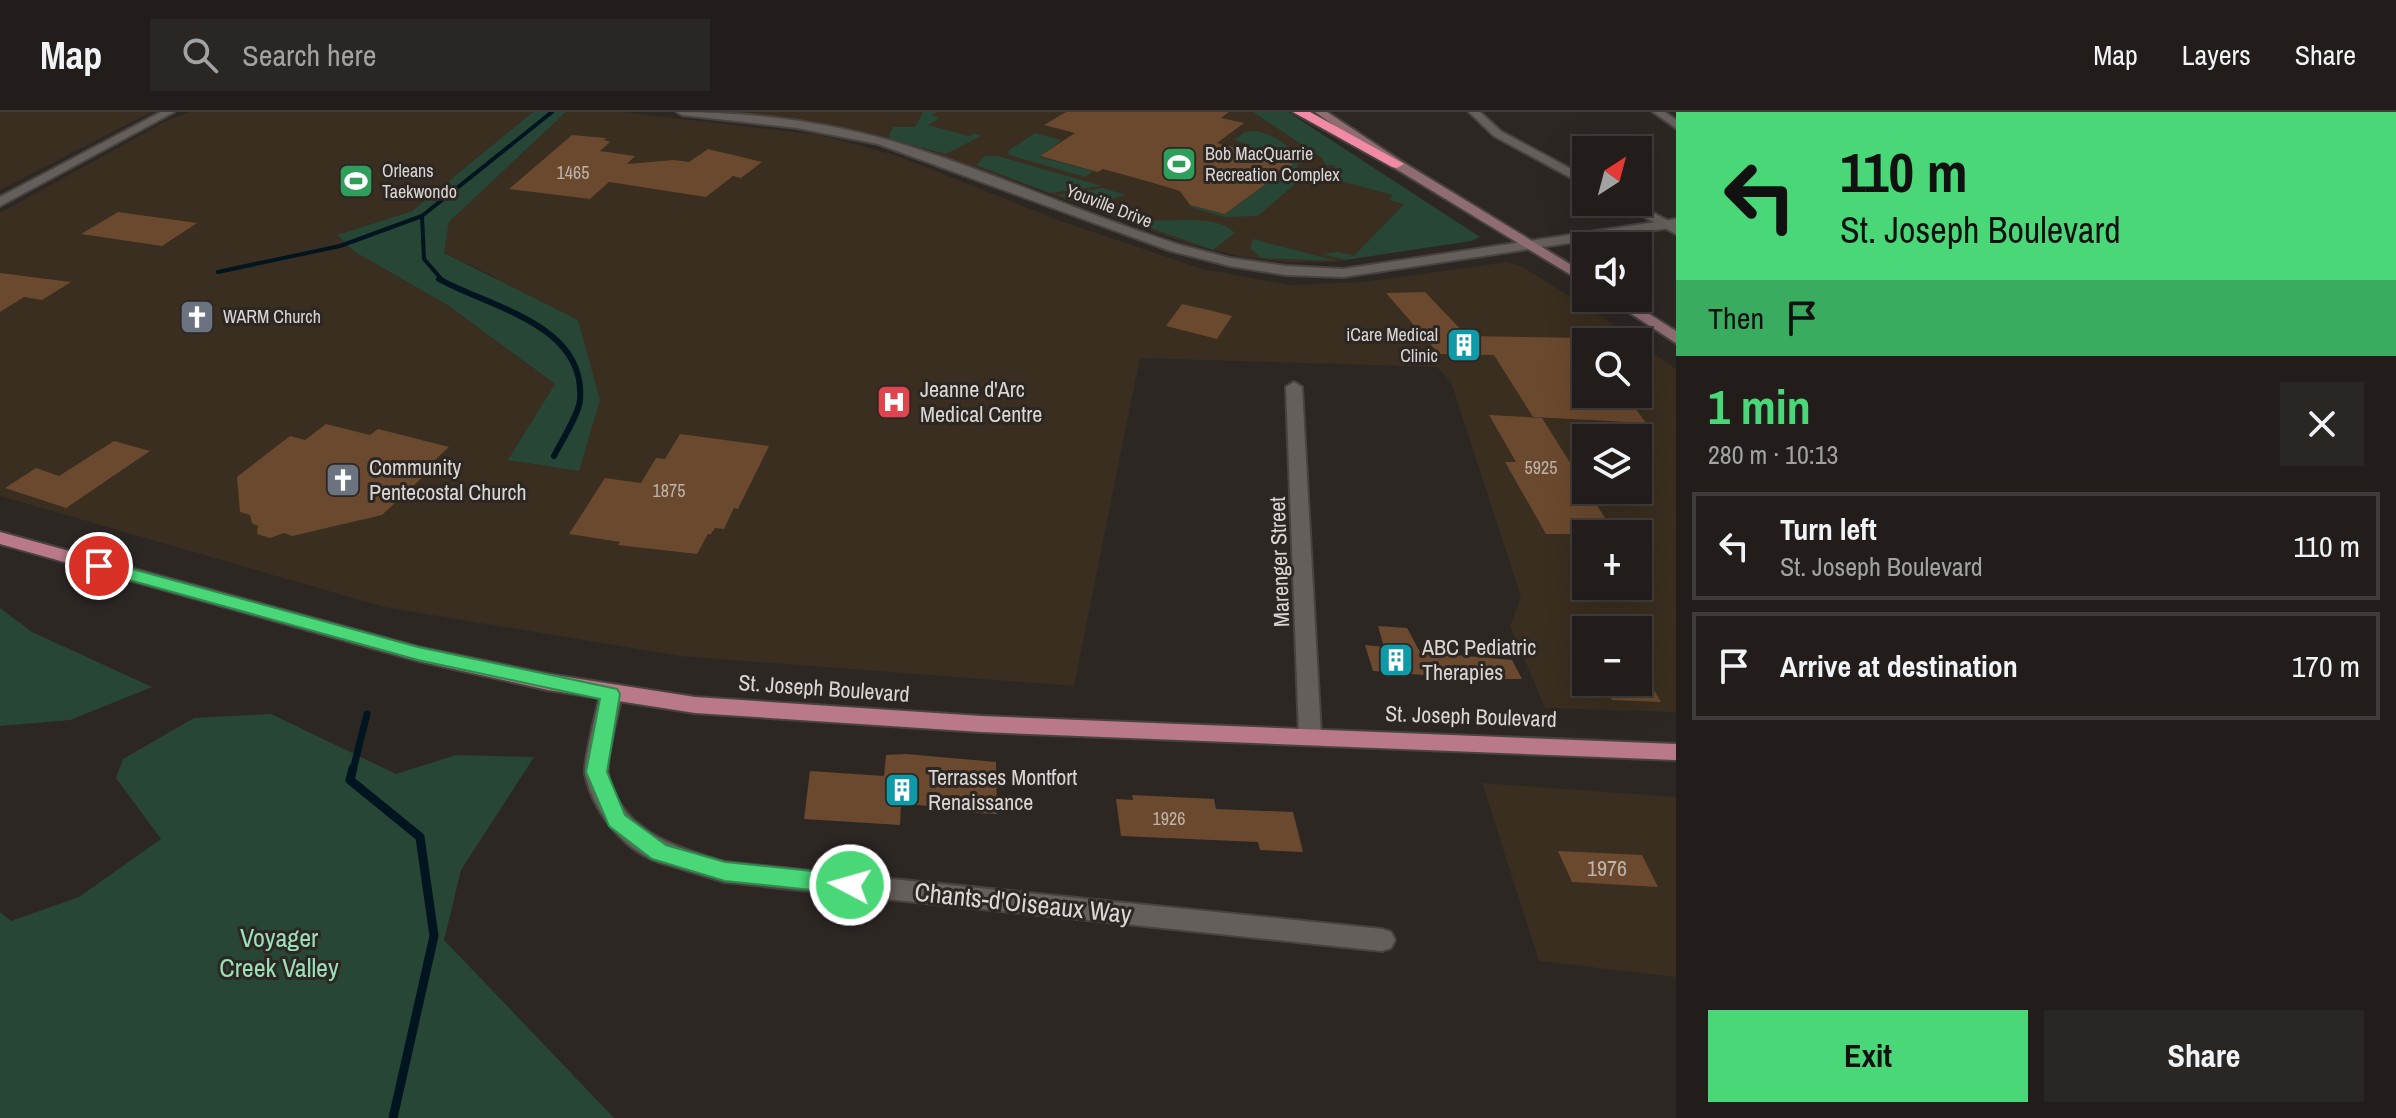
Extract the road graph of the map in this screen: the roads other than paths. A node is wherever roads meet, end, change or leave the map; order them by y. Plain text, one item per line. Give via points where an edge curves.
1 (169, 112) edge
2 (682, 112) edge
3 (1300, 112) edge
4 (1320, 112) edge
5 (1474, 112) edge
6 (1658, 112) edge
7 (1676, 125) edge
8 (1397, 164) junction
9 (1572, 174) edge
10 (0, 202) edge
11 (1652, 216) edge
12 (1673, 226) edge
13 (1531, 246) junction
14 (1572, 271) edge
15 (1636, 312) edge
16 (1676, 338) edge
17 (1294, 387) dead end
18 (0, 538) edge
19 (611, 694) junction
20 (1310, 735) junction
21 (1672, 750) edge
22 (1382, 940) dead end

1 - 10 street
2 - 13 street, Youville Drive via 844,133 907,150 1177,251 1281,272 1343,273
3 - 8 highway
4 - 8 main road
5 - 9 street via 1498,134
6 - 7 street
8 - 13 main road
11 - 12 street
12 - 13 street, Youville Drive
13 - 14 main road
15 - 16 main road
17 - 20 street, Marenger Street
18 - 19 main road, St. Joseph Boulevard via 363,640
19 - 20 main road, St. Joseph Boulevard via 695,705 981,724
19 - 22 street, Chants-d'Oiseaux Way via 596,772 617,820 659,852 725,872
20 - 21 main road, St. Joseph Boulevard

